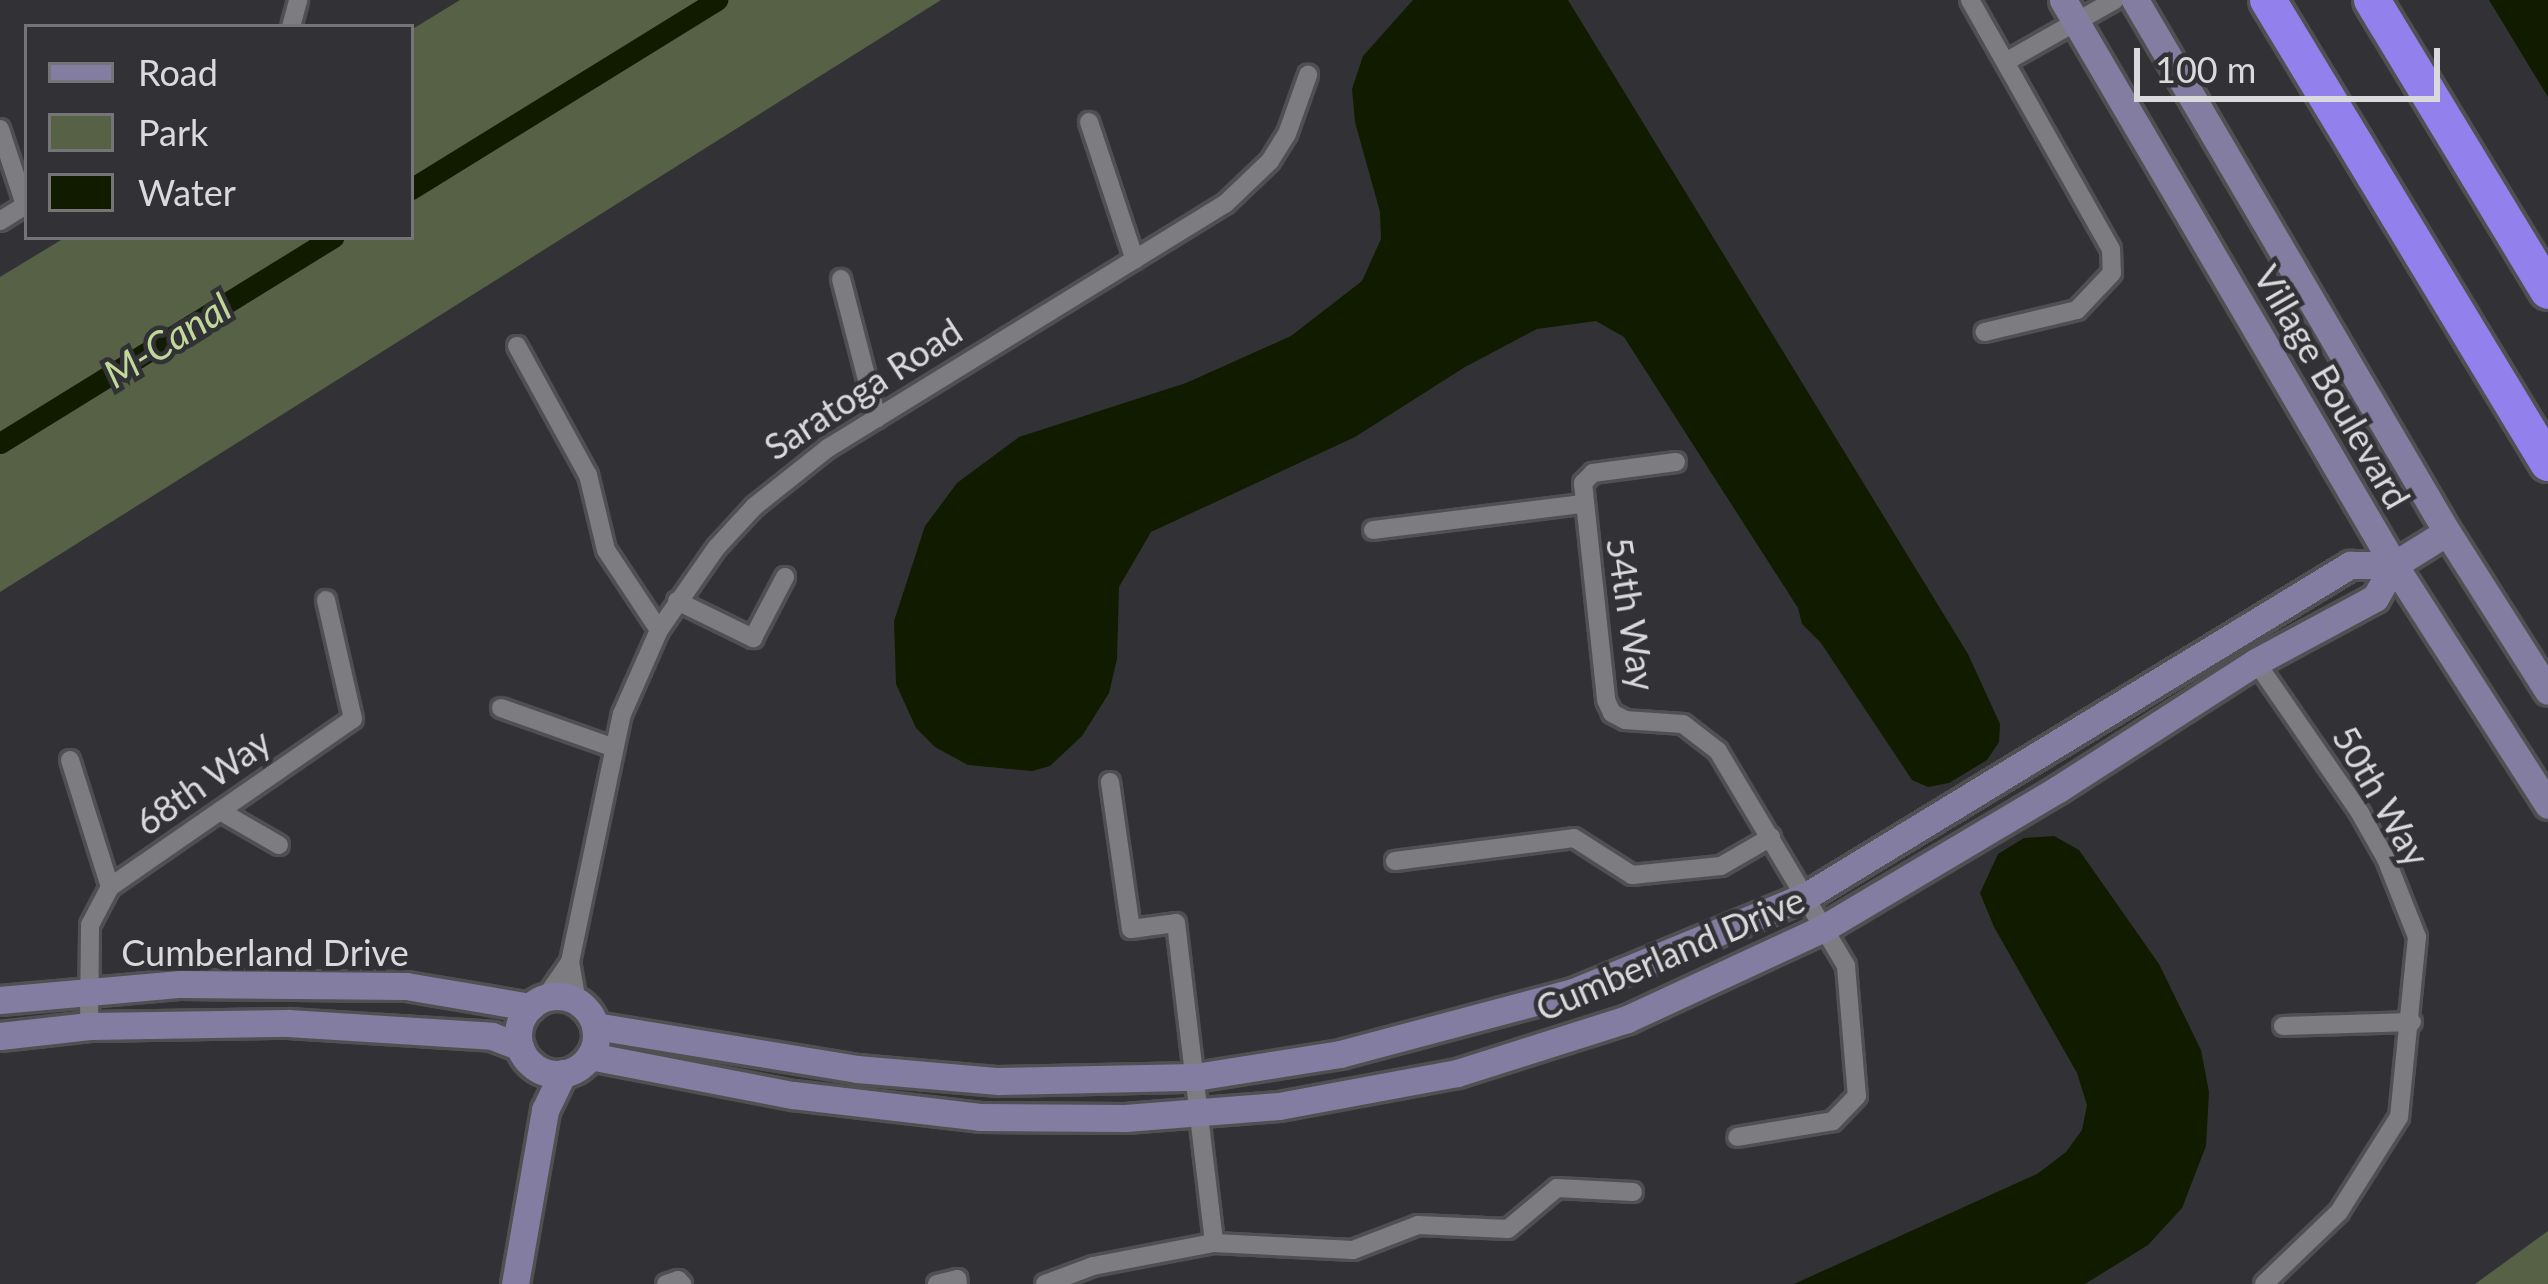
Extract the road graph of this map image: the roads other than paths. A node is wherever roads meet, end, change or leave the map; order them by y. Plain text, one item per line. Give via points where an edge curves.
1 (1970, 0) edge
2 (2115, 0) edge
3 (2135, 0) edge
4 (2268, 0) edge
5 (2372, 0) edge
6 (2070, 12) edge
7 (2007, 61) junction
8 (1308, 75) dead end
9 (1089, 122) dead end
10 (0, 129) edge
11 (24, 199) edge
12 (1135, 260) junction
13 (842, 279) dead end
14 (2548, 291) edge
15 (1985, 332) dead end
16 (517, 346) dead end
17 (877, 418) junction
18 (1676, 462) dead end
19 (2548, 463) edge
20 (1581, 504) junction
21 (1373, 530) dead end
22 (2447, 532) junction
23 (2393, 565) junction
24 (785, 577) dead end
25 (326, 600) dead end
26 (677, 601) junction
27 (659, 630) junction
28 (2256, 662) junction
29 (2548, 691) edge
30 (501, 708) dead end
31 (612, 747) junction
32 (70, 760) dead end
33 (1110, 782) dead end
34 (2548, 805) edge
35 (220, 812) junction
36 (1771, 837) junction
37 (279, 845) dead end
38 (1395, 861) dead end
39 (110, 887) junction
40 (1816, 912) junction
41 (570, 962) junction
42 (89, 992) junction
43 (0, 1000) edge
44 (538, 1002) junction
45 (578, 1002) junction
46 (2412, 1022) junction
47 (89, 1026) junction
48 (596, 1026) junction
49 (2283, 1026) dead end
50 (0, 1036) edge
51 (526, 1056) junction
52 (590, 1056) junction
53 (563, 1073) junction
54 (1195, 1077) junction
55 (1198, 1109) junction
56 (544, 1110) junction
57 (1737, 1138) dead end
58 (1633, 1192) dead end
59 (1214, 1243) junction
60 (515, 1284) edge
61 (666, 1284) edge
62 (682, 1284) edge
63 (937, 1284) edge
64 (958, 1284) edge
65 (1045, 1284) edge
66 (2264, 1284) edge

1 - 7 street
2 - 6 street
3 - 22 street, Village Boulevard
4 - 19 highway
5 - 14 highway
6 - 7 street
6 - 23 street, Village Boulevard
7 - 15 street via 2099,221 2112,272 2077,310
8 - 12 street, Saratoga Road via 1287,134 1249,184
9 - 12 street
10 - 11 street
12 - 17 street, Saratoga Road
13 - 17 street
16 - 27 street via 588,475 606,550
17 - 26 street, Saratoga Road via 755,506
18 - 20 street, 54th Way via 1593,473
20 - 21 street, 54th Way
20 - 36 street, 54th Way via 1612,713 1669,720 1708,740
22 - 23 street, Cumberland Drive
22 - 29 street, Village Boulevard
23 - 28 street, Cumberland Drive via 2375,598
23 - 34 street, Village Boulevard
23 - 40 street, Cumberland Drive via 2350,566
24 - 26 street via 753,638
25 - 35 street, 68th Way via 352,719
26 - 27 street, Saratoga Road
27 - 31 street, Saratoga Road
28 - 40 street, Cumberland Drive via 2058,790
28 - 46 street, 50th Way via 2386,859 2417,937
30 - 31 street
31 - 41 street, Saratoga Road
32 - 39 street
33 - 54 street via 1131,929 1176,923
35 - 37 street
35 - 39 street, 68th Way
36 - 38 street via 1721,866 1632,875 1574,838
36 - 40 street, 54th Way
39 - 42 street via 90,925
40 - 54 street, Cumberland Drive via 1574,992 1289,1065
40 - 55 street, Cumberland Drive via 1627,1019 1478,1067 1337,1098
40 - 57 street, 54th Way via 1846,966 1857,1096 1833,1121
41 - 44 street, Saratoga Road
41 - 45 street, Saratoga Road
42 - 43 street, Cumberland Drive
42 - 44 street, Cumberland Drive via 180,984 406,986
42 - 47 street
44 - 45 street, Cumberland Drive
44 - 51 street via 519,1026
45 - 48 street
46 - 49 street
46 - 66 street, 50th Way via 2399,1118 2339,1212
47 - 50 street, Cumberland Drive
47 - 51 street, Cumberland Drive via 370,1025 492,1036
48 - 52 street
48 - 54 street, Cumberland Drive via 857,1069 975,1079
51 - 53 street, Cumberland Drive
51 - 56 street
52 - 53 street
52 - 55 street, Cumberland Drive via 910,1112 1125,1118
53 - 56 street
54 - 55 street
55 - 59 street
56 - 60 street
58 - 59 street via 1557,1188 1508,1229 1418,1225 1353,1250
59 - 65 street via 1093,1266
61 - 62 street
63 - 64 street

